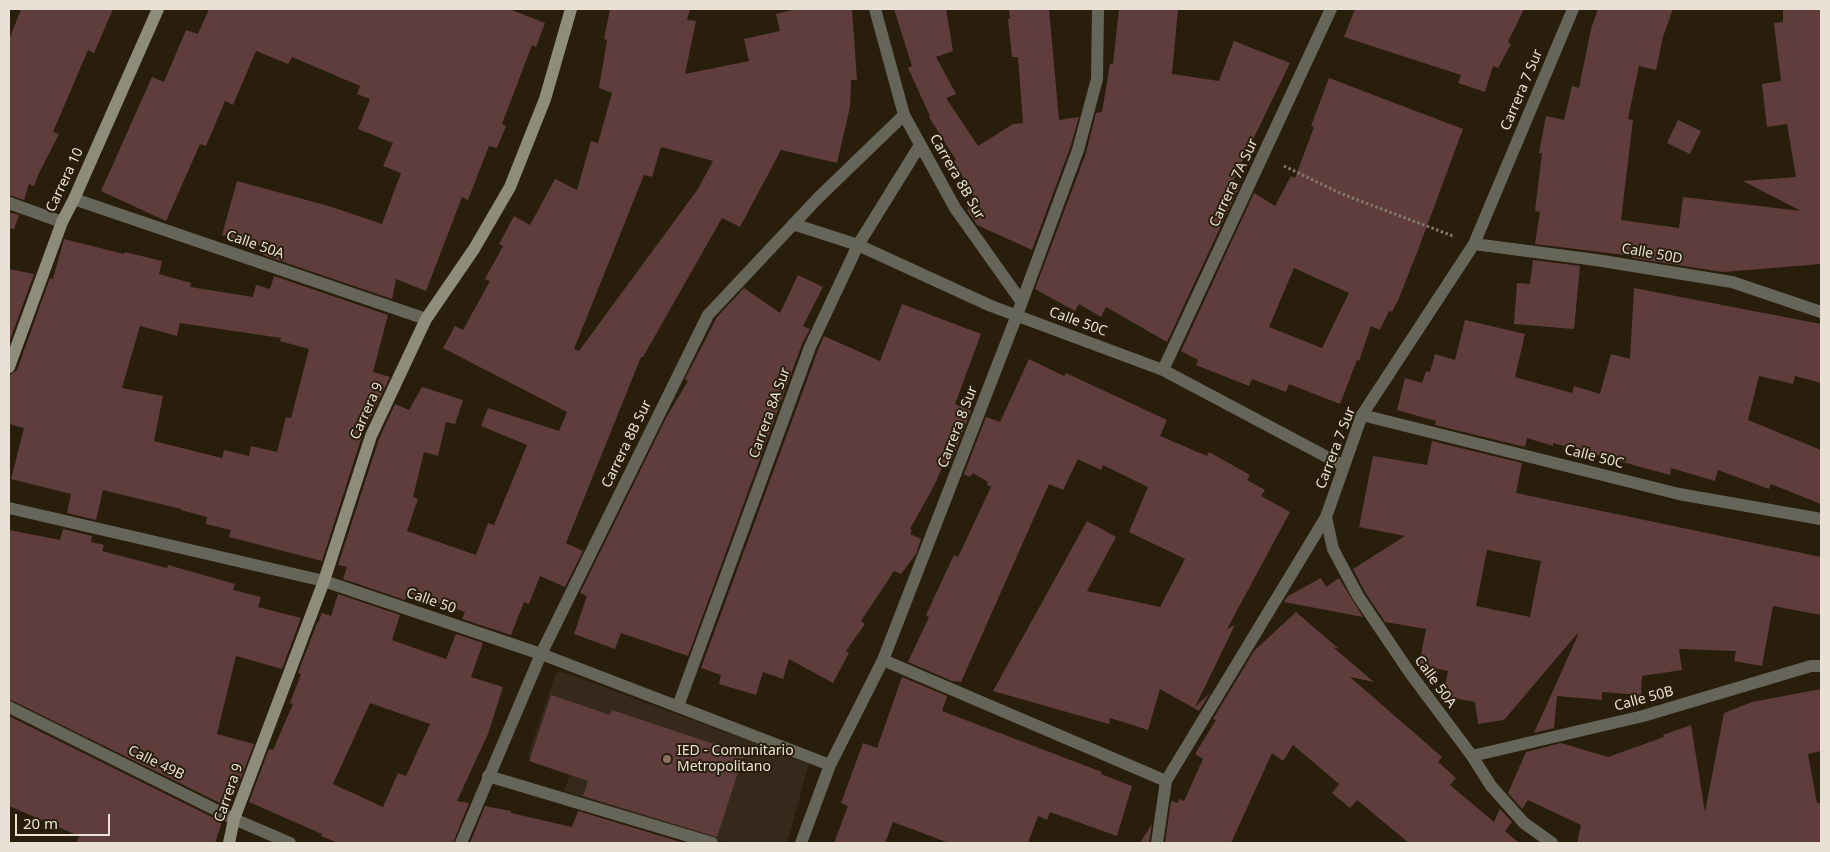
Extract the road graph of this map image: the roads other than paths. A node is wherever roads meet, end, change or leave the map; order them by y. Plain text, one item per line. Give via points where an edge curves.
1 (158, 9) edge
2 (571, 9) edge
3 (875, 9) edge
4 (1098, 9) edge
5 (1331, 9) edge
6 (1573, 9) edge
7 (904, 115) junction
8 (920, 145) junction
9 (74, 199) junction
10 (9, 203) edge
11 (62, 222) junction
12 (793, 224) junction
13 (1474, 244) junction
14 (858, 245) junction
15 (1021, 301) junction
16 (1821, 312) edge
17 (1017, 315) junction
18 (426, 319) junction
19 (9, 368) edge
20 (1163, 370) junction
21 (1362, 415) junction
22 (1344, 466) junction
23 (9, 508) edge
24 (1326, 517) junction
25 (1821, 519) edge
26 (324, 582) junction
27 (541, 654) junction
28 (883, 660) junction
29 (1821, 666) edge
30 (678, 706) junction
31 (9, 707) edge
32 (1472, 756) junction
33 (830, 765) junction
34 (488, 776) junction
35 (1166, 781) junction
36 (234, 819) junction
37 (229, 843) edge
38 (290, 843) edge
39 (461, 843) edge
40 (712, 843) edge
41 (801, 843) edge
42 (1157, 843) edge
43 (1552, 843) edge

1 - 9 street, Carrera 10
2 - 18 street, Carrera 9 via 545,99 510,187 474,249
3 - 7 street, Carrera 8B Sur
4 - 15 street, Carrera 8 Sur via 1097,78 1078,150
5 - 20 street, Carrera 7A Sur
6 - 13 street, Carrera 7 Sur
7 - 8 street, Carrera 8B Sur
7 - 12 street, Carrera 8B Sur
8 - 14 street, Carrera 8A Sur
8 - 15 street, Carrera 8B Sur via 955,208
9 - 11 street, Carrera 10
9 - 18 street, Calle 50A
10 - 11 street
11 - 19 street, Carrera 10
12 - 14 street, Calle 50C
12 - 27 street, Carrera 8B Sur via 708,315
13 - 16 street, Calle 50D via 1732,282
13 - 21 street, Carrera 7 Sur
14 - 17 street, Calle 50C
14 - 30 street, Carrera 8A Sur via 810,348
15 - 17 street, Carrera 8 Sur
17 - 20 street, Calle 50C
17 - 28 street, Carrera 8 Sur
18 - 26 street, Carrera 9 via 371,436
20 - 22 street, Calle 50C
21 - 22 street, Carrera 7 Sur
21 - 25 street, Calle 50C via 1679,494
22 - 24 street, Carrera 7 Sur
23 - 26 street, Calle 50
24 - 32 street, Calle 50A via 1333,549 1358,596
24 - 35 street, Carrera 7 Sur
26 - 27 street, Calle 50
26 - 36 street, Carrera 9
27 - 30 street, Calle 50
27 - 34 street, Carrera 8B Sur
28 - 33 street, Carrera 8 Sur
28 - 35 street
29 - 32 street, Calle 50B via 1811,666 1643,716
30 - 33 street, Calle 50
31 - 36 street, Calle 49B
32 - 43 street, Calle 50A via 1491,786 1524,823
33 - 41 street, Carrera 8 Sur
34 - 39 street, Carrera 8B Sur
34 - 40 street
35 - 42 street, Carrera 7 Sur
36 - 37 street, Carrera 9
36 - 38 street, Calle 49B

